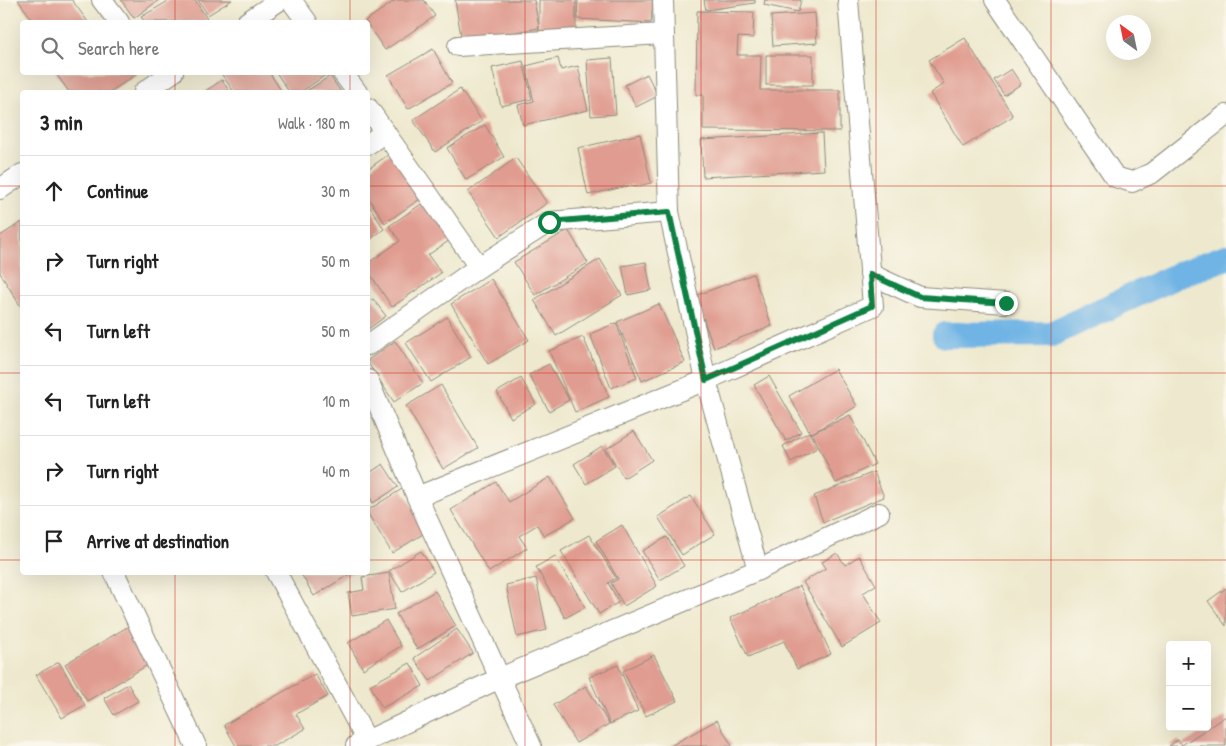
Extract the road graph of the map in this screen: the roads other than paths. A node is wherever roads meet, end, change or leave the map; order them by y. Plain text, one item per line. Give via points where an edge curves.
1 (102, 0) edge
2 (280, 0) edge
3 (291, 0) edge
4 (663, 0) edge
5 (848, 0) edge
6 (995, 0) edge
7 (117, 20) edge
8 (250, 20) edge
9 (306, 20) edge
10 (663, 34) junction
11 (458, 46) dead end
12 (165, 75) edge
13 (344, 75) edge
14 (146, 90) edge
15 (356, 90) edge
16 (370, 111) edge
17 (1226, 115) edge
18 (385, 132) junction
19 (370, 143) edge
20 (20, 175) edge
21 (0, 189) edge
22 (669, 212) junction
23 (479, 267) junction
24 (870, 274) junction
25 (1006, 303) dead end
26 (370, 344) edge
27 (706, 380) junction
28 (370, 385) edge
29 (417, 497) junction
30 (880, 513) dead end
31 (758, 570) junction
32 (115, 575) edge
33 (277, 575) edge
34 (500, 678) junction
35 (361, 743) edge
36 (196, 746) edge
37 (531, 746) edge

1 - 7 street
2 - 8 street
3 - 9 street
4 - 10 street
5 - 24 street
6 - 17 street via 1115,177 1132,182 1152,173
10 - 11 street
10 - 22 street
12 - 14 street
13 - 15 street
16 - 18 street
18 - 19 street
18 - 23 street
20 - 21 street
22 - 23 street via 549,222
22 - 27 street
23 - 26 street
24 - 25 street via 920,297
24 - 27 street via 872,306
27 - 29 street
27 - 31 street
28 - 29 street
29 - 34 street
30 - 31 street
31 - 34 street
32 - 36 street
33 - 35 street
34 - 35 street
34 - 37 street

